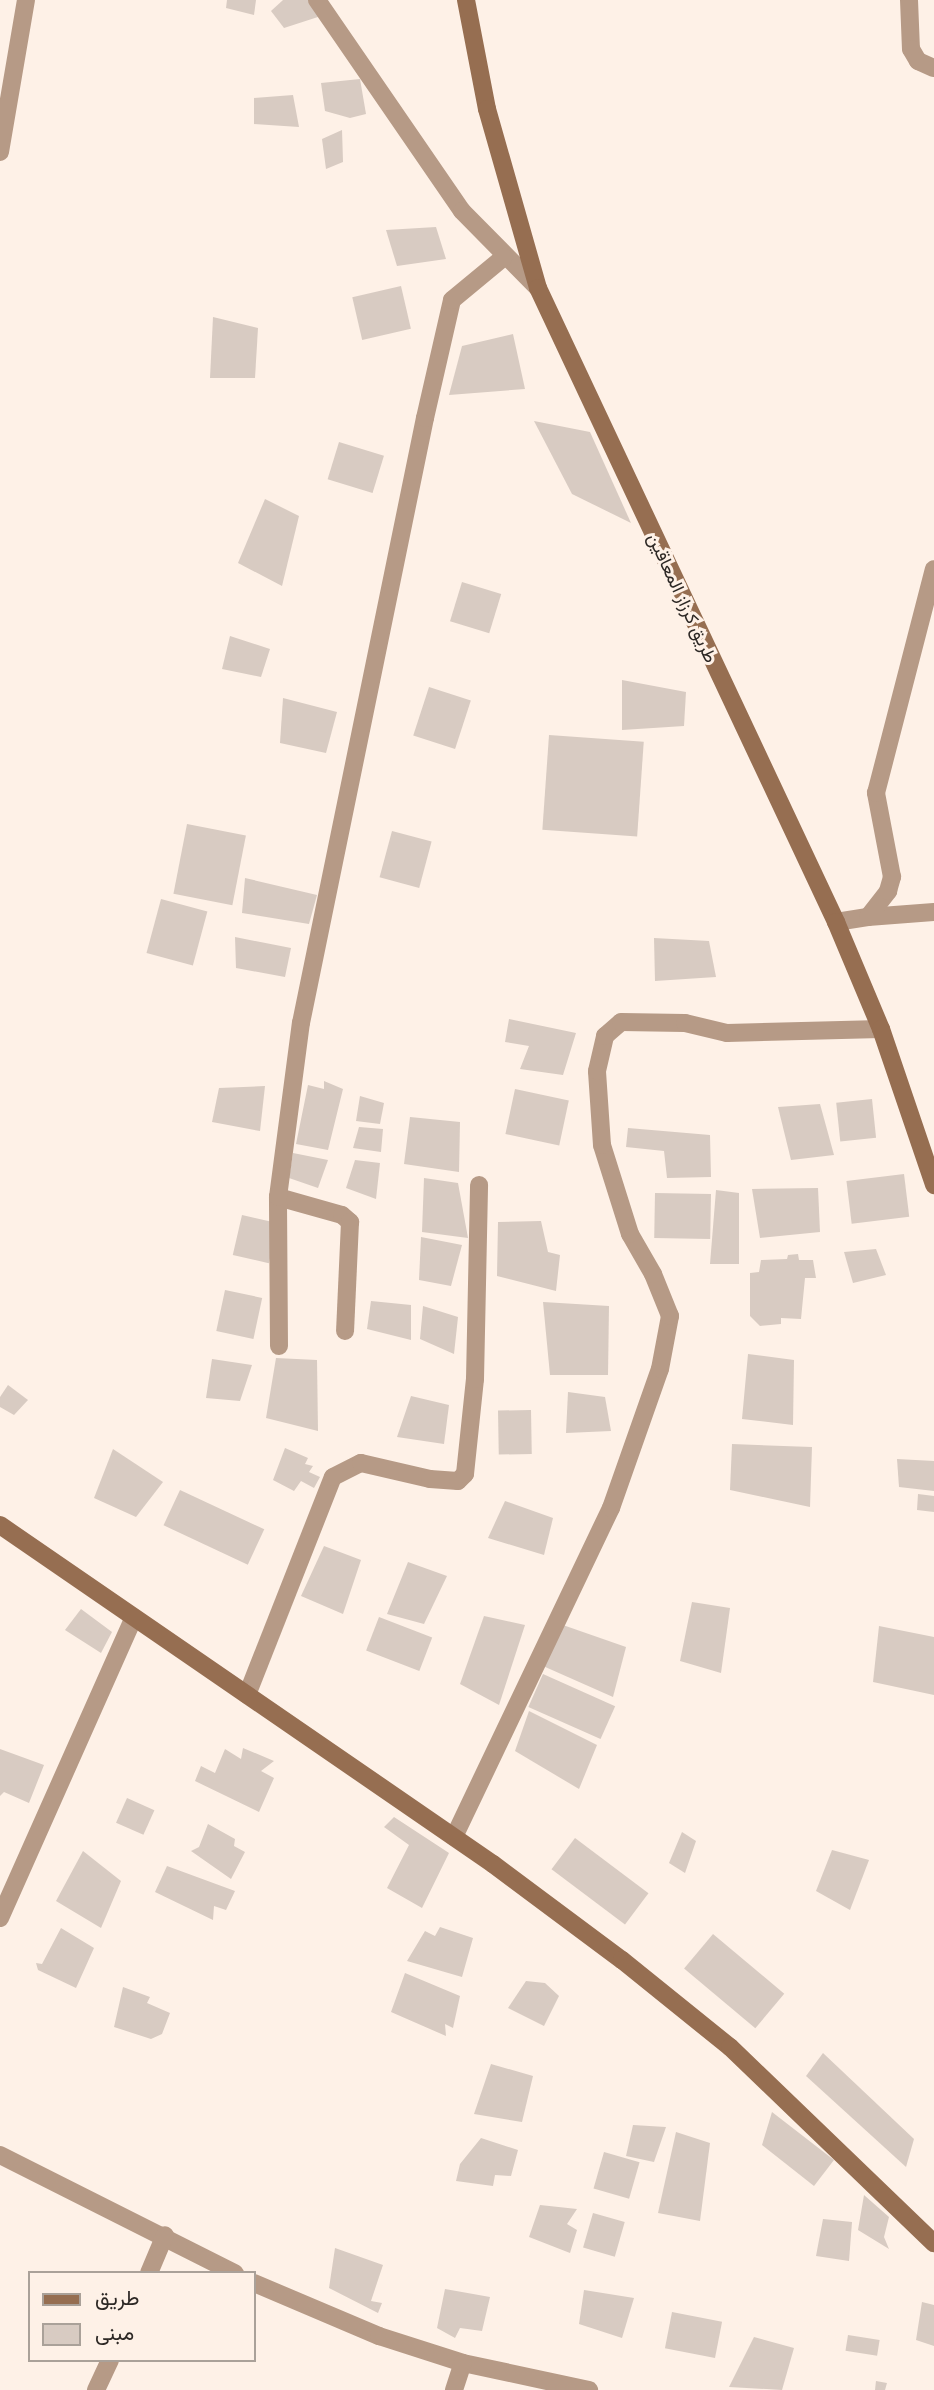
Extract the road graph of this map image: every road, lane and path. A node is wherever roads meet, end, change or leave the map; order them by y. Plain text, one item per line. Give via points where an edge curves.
1 (26, 0) edge
2 (317, 0) edge
3 (466, 0) edge
4 (909, 0) edge
5 (934, 68) edge
6 (0, 152) edge
7 (504, 257) junction
8 (538, 288) junction
9 (934, 569) edge
10 (934, 912) edge
11 (868, 917) junction
12 (836, 922) junction
13 (881, 1029) junction
14 (479, 1185) dead end
15 (934, 1185) edge
16 (278, 1197) junction
17 (345, 1331) dead end
18 (279, 1346) dead end
19 (0, 1525) edge
20 (134, 1617) junction
21 (247, 1695) junction
22 (454, 1838) junction
23 (0, 1917) edge
24 (0, 2155) edge
25 (165, 2235) junction
26 (934, 2243) edge
27 (150, 2271) edge
28 (231, 2271) edge
29 (256, 2284) edge
30 (109, 2362) edge
31 (463, 2363) junction
32 (96, 2390) edge
33 (454, 2390) edge
34 (589, 2390) edge

1 - 6 street
2 - 7 street via 462,212
3 - 8 street, طريق كرزاز المعاقين via 487,109
4 - 5 street via 911,50 918,61
7 - 8 street
7 - 16 street via 459,290 447,315 301,1023
8 - 12 street, طريق كرزاز المعاقين
9 - 11 street via 876,793 892,877 888,891
10 - 11 street
11 - 12 street
12 - 13 street, طريق كرزاز المعاقين
13 - 15 street, طريق كرزاز المعاقين
13 - 22 street via 727,1033 684,1023 621,1022 605,1036 597,1071 602,1145 630,1234 670,1316 663,1356 611,1508
14 - 21 street via 475,1379 465,1474 458,1481 430,1479 361,1462 333,1477
16 - 17 street via 342,1215 350,1222
16 - 18 street
19 - 20 street
20 - 21 street
20 - 23 street
21 - 22 street
22 - 26 street via 622,1960 730,2047
24 - 25 street
25 - 27 street
25 - 28 street
29 - 31 street via 344,2325
30 - 32 street
31 - 33 street
31 - 34 street

